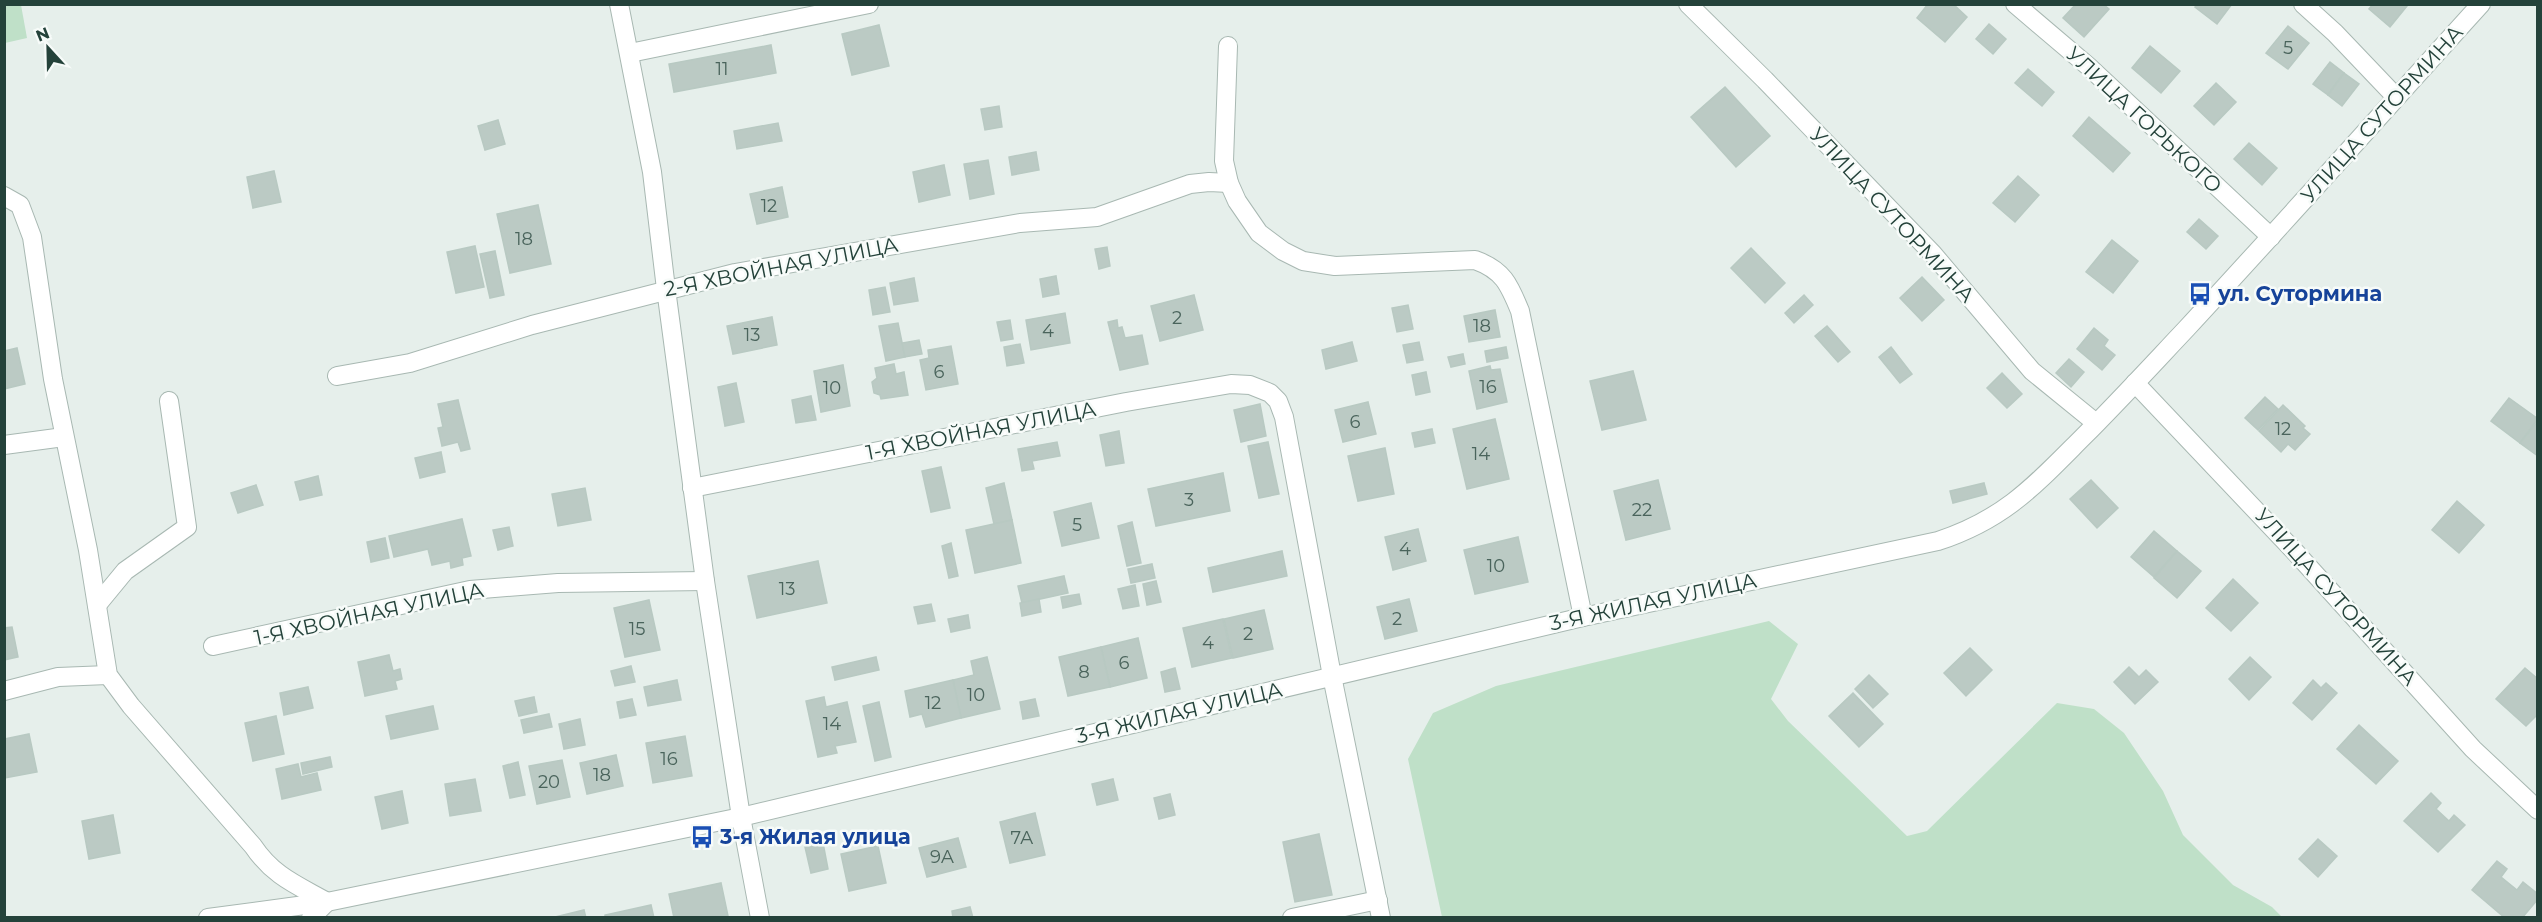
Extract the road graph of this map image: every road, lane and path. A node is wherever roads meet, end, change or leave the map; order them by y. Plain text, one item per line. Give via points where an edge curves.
1 (619, 4) edge
2 (869, 4) edge
3 (1688, 4) edge
4 (2015, 4) edge
5 (2303, 4) edge
6 (2481, 4) edge
7 (1228, 46) dead end
8 (630, 53) junction
9 (2396, 97) junction
10 (1228, 183) junction
11 (12, 200) edge
12 (2271, 237) junction
13 (666, 289) junction
14 (337, 376) dead end
15 (2135, 383) junction
16 (169, 401) dead end
17 (2096, 423) junction
18 (64, 437) junction
19 (4, 445) edge
20 (692, 488) junction
21 (1938, 542) joint
22 (705, 581) junction
23 (97, 605) junction
24 (1583, 616) junction
25 (213, 646) dead end
26 (108, 675) junction
27 (1332, 676) junction
28 (4, 691) edge
29 (2538, 810) edge
30 (741, 816) junction
31 (327, 902) junction
32 (1380, 909) edge
33 (208, 918) edge
34 (311, 918) edge
35 (760, 918) edge
36 (1292, 918) edge

1 - 8 street
2 - 8 street
3 - 17 street, УЛИЦА СУТОРМИНА via 1927,247 2032,370
4 - 12 street, УЛИЦА ГОРЬКОГО via 2088,66
5 - 9 street
6 - 9 street, УЛИЦА СУТОРМИНА
7 - 10 street via 1223,141
8 - 13 street via 652,172
9 - 12 street, УЛИЦА СУТОРМИНА
10 - 13 street, 2-Я ХВОЙНАЯ УЛИЦА via 1190,184 1097,217 1020,223 735,273
10 - 24 street via 1258,233 1303,261 1335,266 1474,260 1491,266 1501,275 1520,311
11 - 18 street via 32,237
12 - 15 street, УЛИЦА СУТОРМИНА
13 - 14 street, 2-Я ХВОЙНАЯ УЛИЦА via 532,324 410,363
13 - 20 street
15 - 17 street, УЛИЦА СУТОРМИНА
15 - 29 street, УЛИЦА СУТОРМИНА via 2473,749
16 - 23 street via 187,527 125,571
17 - 21 street, УЛИЦА СУТОРМИНА via 2024,495 1992,518
18 - 19 street
18 - 23 street
20 - 22 street
20 - 27 street, 1-Я ХВОЙНАЯ УЛИЦА via 1126,402 1231,384 1250,385 1270,393 1284,417
21 - 24 street, 3-Я ЖИЛАЯ УЛИЦА
22 - 25 street, 1-Я ХВОЙНАЯ УЛИЦА via 558,583 470,590
22 - 30 street
23 - 26 street
24 - 27 street, 3-Я ЖИЛАЯ УЛИЦА
26 - 28 street via 58,677
26 - 31 street via 265,864
27 - 30 street, 3-Я ЖИЛАЯ УЛИЦА
27 - 32 street
30 - 31 street, 3-Я ЖИЛАЯ УЛИЦА
30 - 35 street
31 - 33 street, 3-Я ЖИЛАЯ УЛИЦА
31 - 34 street
32 - 36 street

